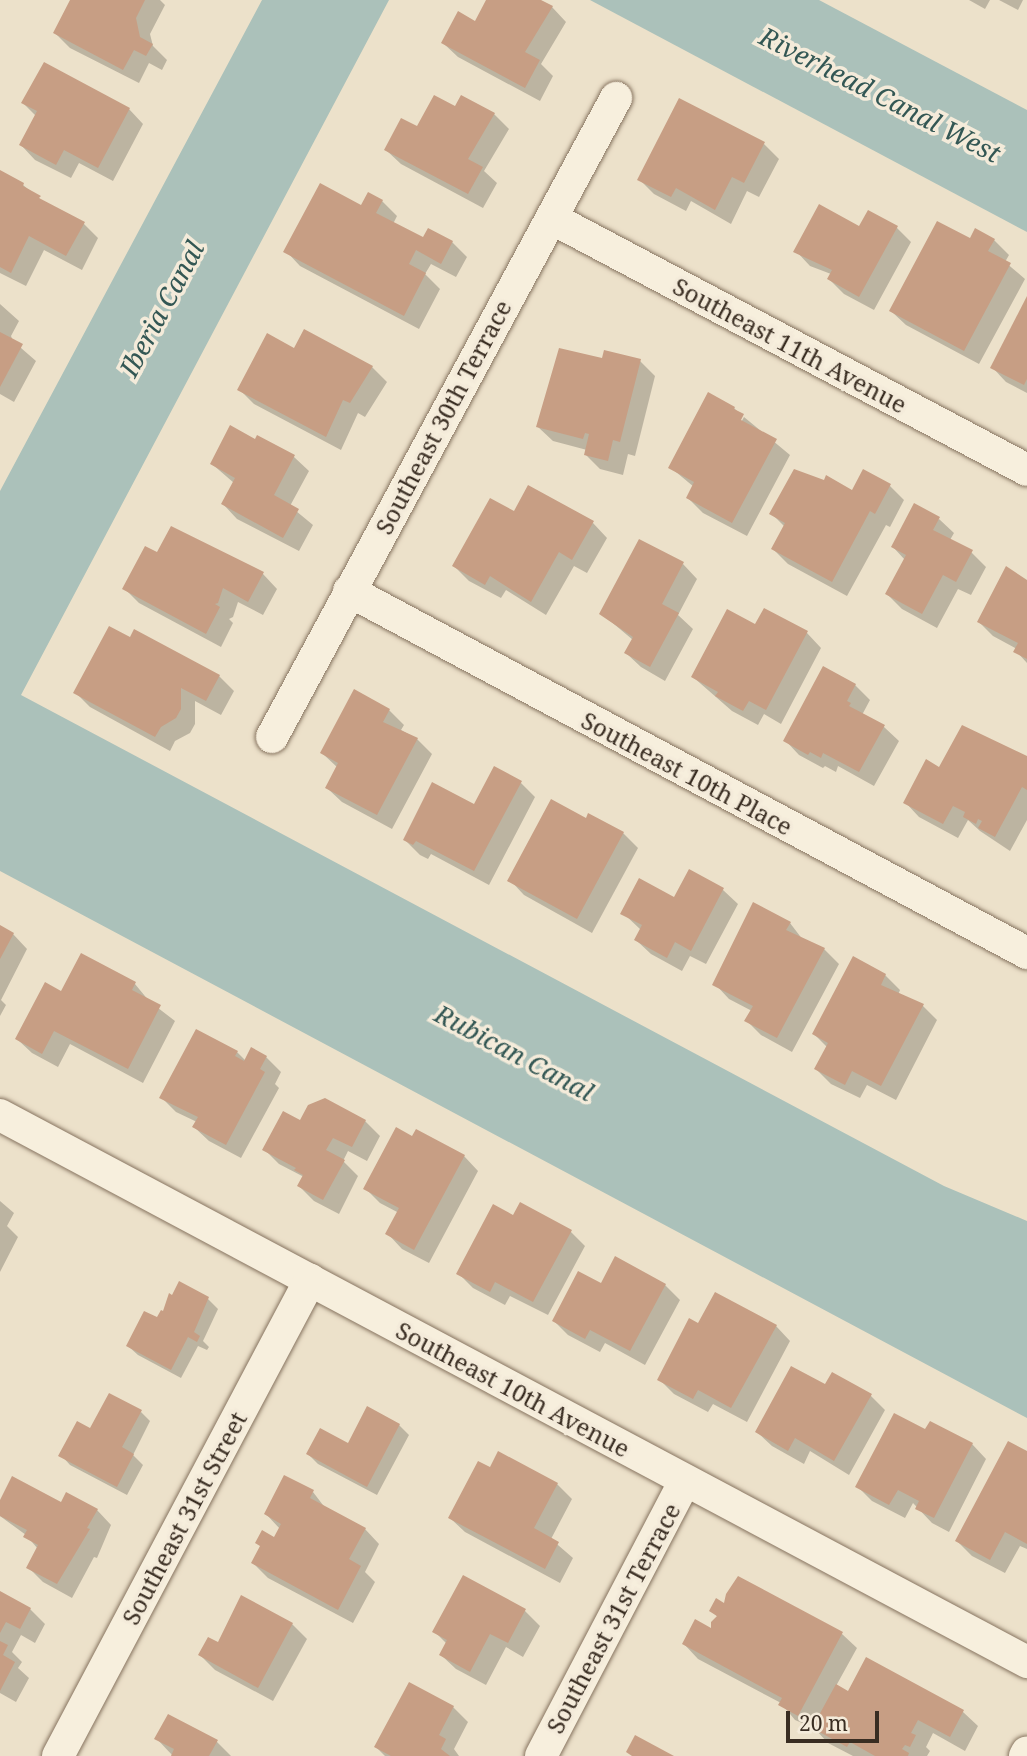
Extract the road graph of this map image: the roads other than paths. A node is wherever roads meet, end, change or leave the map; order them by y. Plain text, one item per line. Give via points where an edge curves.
1 (616, 98) dead end
2 (553, 219) junction
3 (1027, 470) edge
4 (349, 591) junction
5 (272, 737) dead end
6 (1027, 953) edge
7 (0, 1115) edge
8 (310, 1280) junction
9 (685, 1480) junction
10 (1027, 1662) edge
11 (58, 1756) edge
12 (541, 1756) edge

1 - 2 street, Southeast 30th Terrace
2 - 3 street, Southeast 11th Avenue
2 - 4 street, Southeast 30th Terrace
4 - 5 street, Southeast 30th Terrace
4 - 6 street, Southeast 10th Place
7 - 8 street, Southeast 10th Avenue
8 - 9 street, Southeast 10th Avenue
8 - 11 street, Southeast 31st Street
9 - 10 street, Southeast 10th Avenue
9 - 12 street, Southeast 31st Terrace

